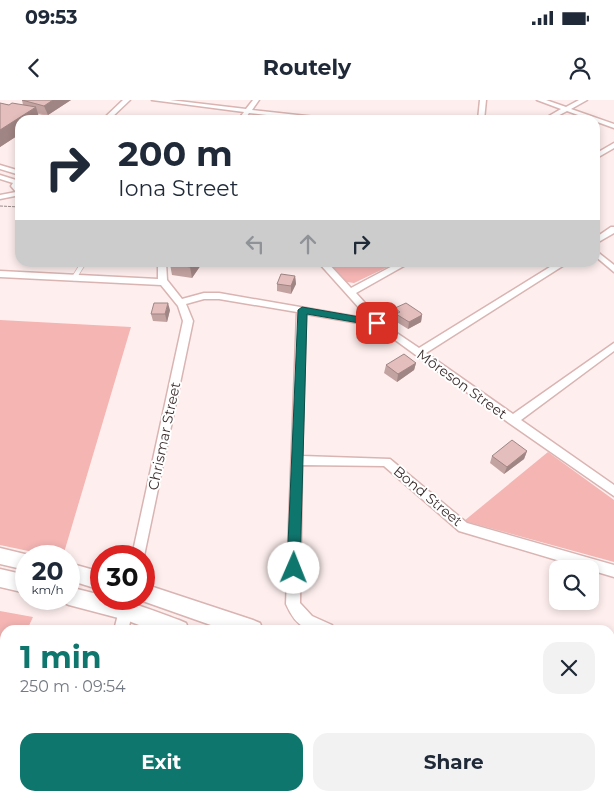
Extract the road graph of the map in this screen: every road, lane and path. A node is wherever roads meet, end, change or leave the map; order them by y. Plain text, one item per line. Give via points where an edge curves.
1 (127, 100) edge
2 (155, 100) edge
3 (256, 100) edge
4 (483, 100) edge
5 (540, 100) edge
6 (584, 100) edge
7 (21, 104) edge
8 (0, 108) edge
9 (567, 109) junction
10 (10, 111) junction
11 (248, 111) junction
12 (30, 115) edge
13 (110, 115) edge
14 (244, 115) edge
15 (282, 115) edge
16 (482, 115) edge
17 (556, 115) edge
18 (584, 115) edge
19 (600, 121) edge
20 (614, 126) edge
21 (614, 145) edge
22 (600, 154) edge
23 (0, 167) edge
24 (15, 172) edge
25 (0, 177) edge
26 (15, 184) edge
27 (15, 188) edge
28 (0, 195) edge
29 (0, 206) edge
30 (15, 207) edge
31 (614, 229) edge
32 (600, 239) edge
33 (600, 256) edge
34 (81, 267) edge
35 (161, 267) edge
36 (326, 267) edge
37 (398, 267) edge
38 (557, 267) edge
39 (614, 268) edge
40 (0, 274) edge
41 (74, 278) junction
42 (162, 282) junction
43 (349, 293) junction
44 (180, 303) junction
45 (360, 304) junction
46 (302, 310) junction
47 (338, 316) junction
48 (377, 323) junction
49 (614, 346) edge
50 (419, 353) junction
51 (513, 420) junction
52 (296, 460) junction
53 (614, 492) edge
54 (140, 545) edge
55 (0, 556) edge
56 (15, 559) edge
57 (614, 571) edge
58 (0, 578) edge
59 (15, 581) edge
60 (155, 597) edge
61 (80, 599) edge
62 (125, 613) edge
63 (163, 625) edge
64 (239, 625) edge
65 (314, 625) edge

1 - 13 street
2 - 11 street
3 - 11 street
4 - 16 street
5 - 9 street
6 - 9 street
7 - 10 street
8 - 10 street
9 - 17 street
9 - 18 street
10 - 12 street
11 - 14 street
11 - 15 street
19 - 20 street
21 - 22 street
23 - 24 street
25 - 26 street
27 - 28 street
29 - 30 path
31 - 32 street
33 - 39 street
34 - 41 lane
35 - 42 street
36 - 43 street, Môreson Street
37 - 43 street
38 - 50 street
40 - 41 street
41 - 42 street
42 - 44 street
43 - 45 street, Môreson Street
44 - 46 street via 215,296
44 - 54 street, Chrismar Street via 187,316 187,325
45 - 47 street
45 - 48 street, Môreson Street
46 - 47 street
46 - 52 street
47 - 48 street
48 - 50 street, Môreson Street
49 - 51 street
50 - 51 street, Môreson Street
51 - 53 street, Môreson Street
52 - 57 street, Bond Street via 386,462 463,527
52 - 65 street via 293,604 304,621
55 - 56 main road
58 - 59 main road
60 - 64 main road
61 - 62 main road
62 - 63 main road

